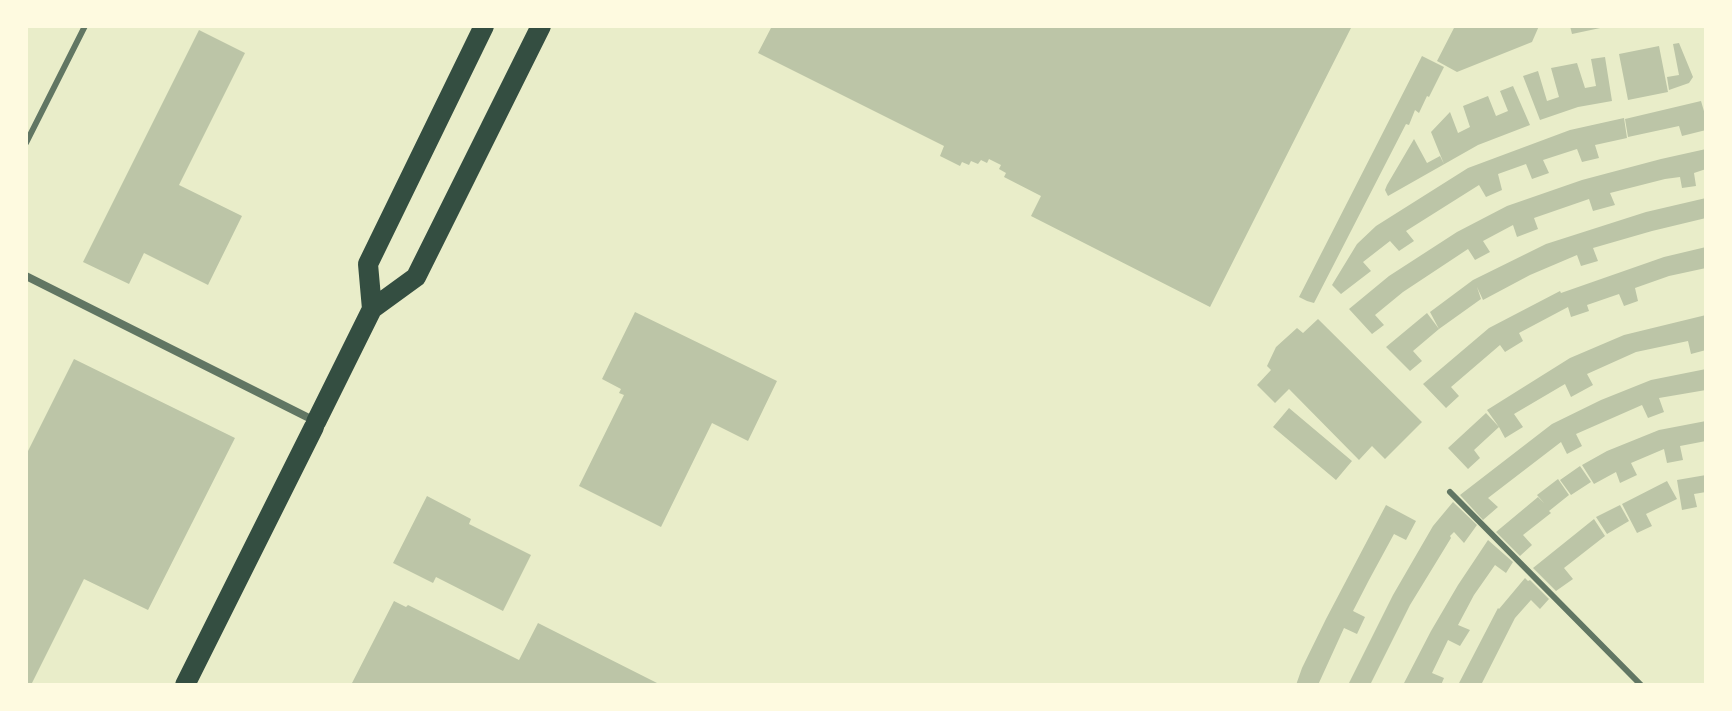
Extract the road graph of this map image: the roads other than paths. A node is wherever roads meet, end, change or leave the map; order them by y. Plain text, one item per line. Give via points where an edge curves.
1 (85, 26) edge
2 (484, 26) edge
3 (541, 26) edge
4 (26, 143) edge
5 (26, 276) edge
6 (372, 309) junction
7 (315, 425) junction
8 (1450, 492) dead end
9 (185, 685) edge
10 (1641, 685) edge

1 - 4 lane
2 - 6 main road via 368,264
3 - 6 main road via 416,277
5 - 7 street
6 - 7 main road
7 - 9 main road
8 - 10 lane

